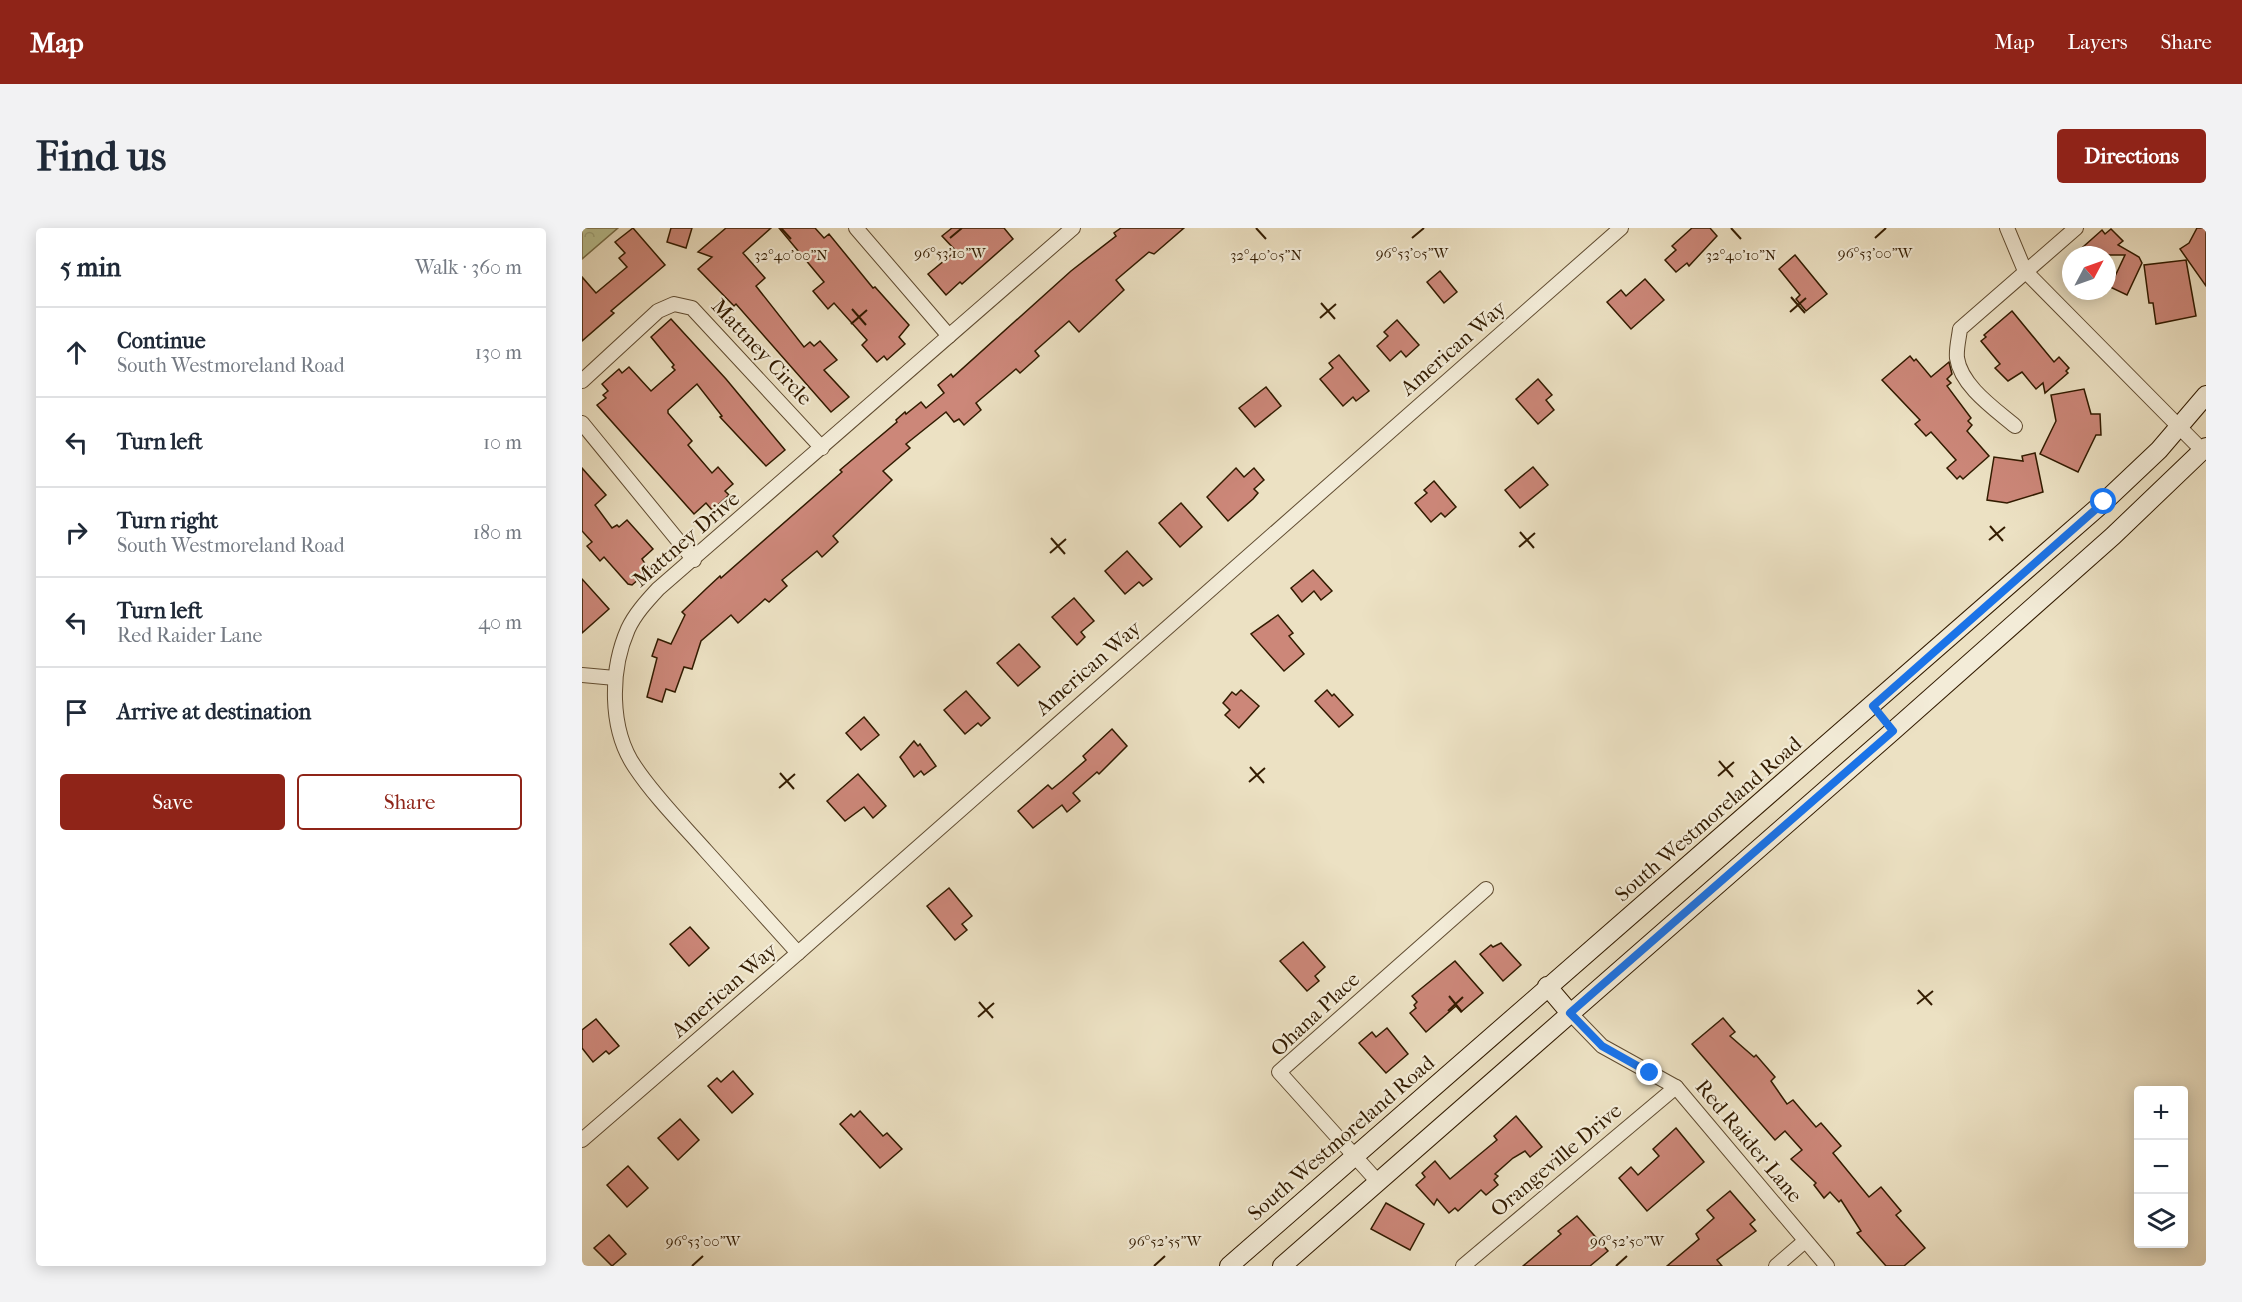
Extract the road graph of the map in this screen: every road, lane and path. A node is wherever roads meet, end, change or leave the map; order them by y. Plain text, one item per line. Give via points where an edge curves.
1 (856, 228) edge
2 (1073, 228) edge
3 (1622, 228) edge
4 (2007, 228) edge
5 (2076, 228) edge
6 (2025, 271) junction
7 (949, 336) junction
8 (582, 381) edge
9 (2206, 395) edge
10 (582, 423) edge
11 (2014, 426) dead end
12 (2180, 426) junction
13 (822, 448) junction
14 (2204, 448) edge
15 (694, 560) junction
16 (582, 675) edge
17 (615, 678) junction
18 (1873, 706) junction
19 (1893, 731) junction
20 (1486, 890) dead end
21 (798, 953) junction
22 (1547, 986) junction
23 (1570, 1013) junction
24 (1676, 1087) junction
25 (582, 1140) edge
26 (1354, 1155) junction
27 (1378, 1182) junction
28 (1805, 1241) junction
29 (1229, 1266) edge
30 (1282, 1266) edge
31 (1463, 1266) edge
32 (1776, 1266) edge
33 (1827, 1266) edge

1 - 7 street
2 - 7 street, Mattney Drive
3 - 21 street, American Way
4 - 6 street
5 - 6 street
6 - 11 street via 1960,329 1957,358 1963,374 1979,394
6 - 12 street
7 - 13 street, Mattney Drive
8 - 13 street, Mattney Circle via 658,311 674,304 693,308
9 - 12 main road, South Westmoreland Road
10 - 15 street
12 - 14 street
12 - 18 main road, South Westmoreland Road via 2104,502
13 - 15 street, Mattney Drive
14 - 19 main road via 2113,536
15 - 17 street, Mattney Drive via 640,608 628,629
16 - 17 street
17 - 21 street, Mattney Drive via 615,706 634,765
18 - 19 main road
18 - 22 main road, South Westmoreland Road
19 - 23 main road
20 - 26 street, Ohana Place via 1279,1072
21 - 25 street, American Way
22 - 23 main road
22 - 26 main road, South Westmoreland Road
23 - 24 street, Red Raider Lane via 1602,1046
23 - 27 main road
24 - 28 street, Red Raider Lane
24 - 31 street, Orangeville Drive
26 - 27 street, Ohana Place
26 - 29 main road, South Westmoreland Road
27 - 30 main road
28 - 32 street
28 - 33 street, Red Raider Lane

